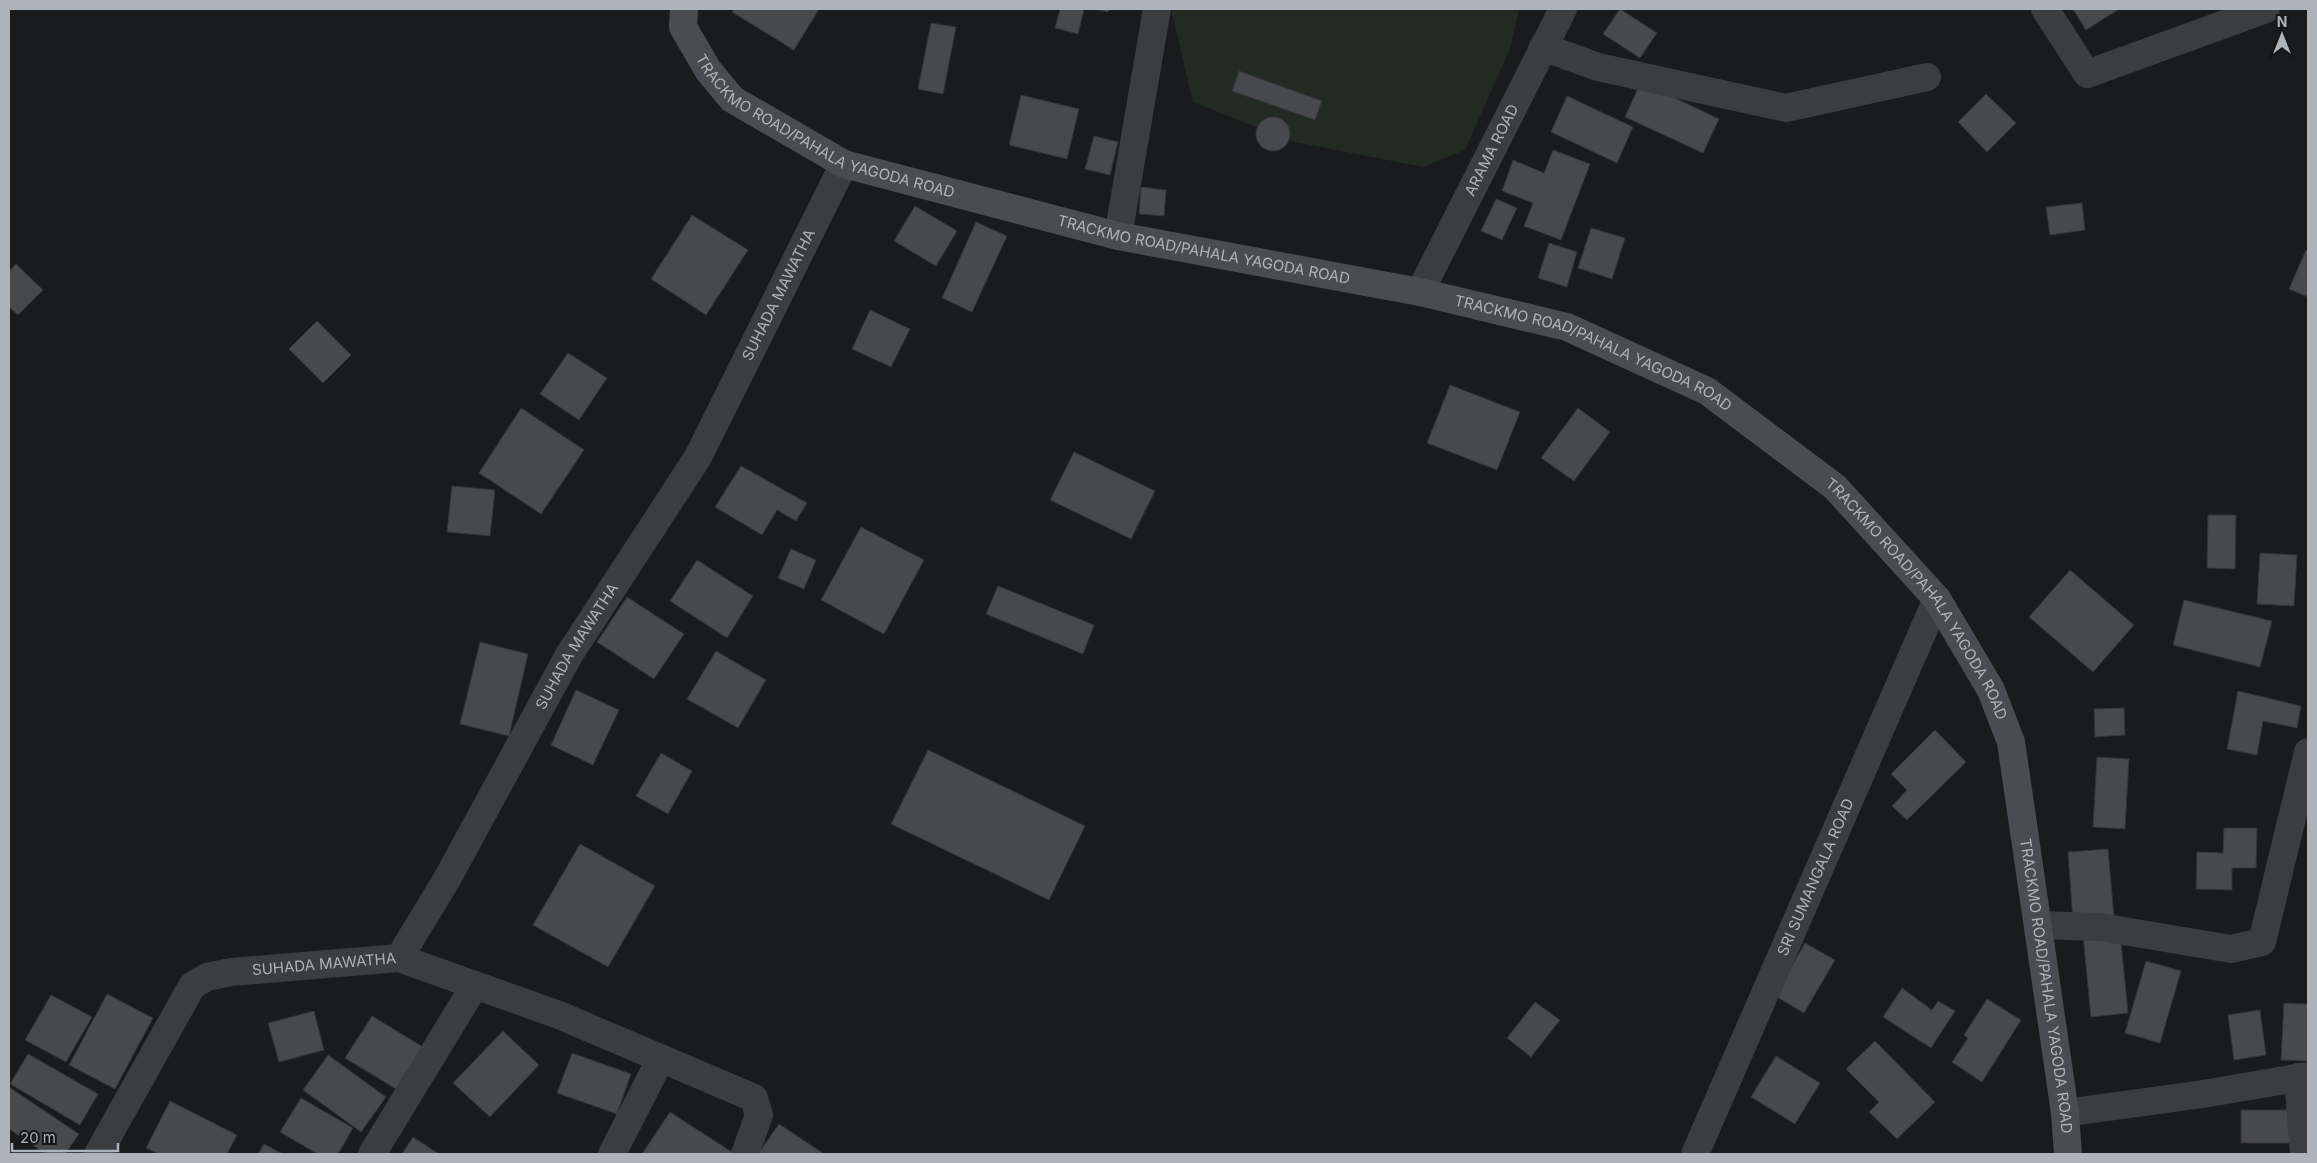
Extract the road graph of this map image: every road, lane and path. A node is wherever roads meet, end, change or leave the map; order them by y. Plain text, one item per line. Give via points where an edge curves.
1 (684, 9) edge
2 (1157, 9) edge
3 (1563, 9) edge
4 (2045, 9) edge
5 (2266, 9) edge
6 (1543, 47) junction
7 (1927, 77) dead end
8 (844, 164) junction
9 (1118, 236) junction
10 (1420, 292) junction
11 (1937, 599) junction
12 (2308, 752) edge
13 (2038, 925) junction
14 (399, 958) junction
15 (475, 985) junction
16 (660, 1058) junction
17 (2303, 1076) edge
18 (2065, 1113) junction
19 (98, 1154) edge
20 (372, 1154) edge
21 (612, 1154) edge
22 (745, 1154) edge
23 (1695, 1154) edge
24 (2068, 1154) edge
25 (2304, 1154) edge

1 - 8 street, TRACKMO ROAD/PAHALA YAGODA ROAD via 683,27 708,70 732,99
2 - 9 street
3 - 6 street, ARAMA ROAD
4 - 5 street via 2087,74
6 - 7 street via 1598,67 1786,108
6 - 10 street, ARAMA ROAD
8 - 9 street, TRACKMO ROAD/PAHALA YAGODA ROAD
8 - 14 street, SUHADA MAWATHA via 698,457 569,655 447,879
9 - 10 street, TRACKMO ROAD/PAHALA YAGODA ROAD
10 - 11 street, TRACKMO ROAD/PAHALA YAGODA ROAD via 1567,327 1707,391 1836,487
11 - 13 street, TRACKMO ROAD/PAHALA YAGODA ROAD via 1991,690 2011,742
11 - 23 street, SRI SUMANGALA ROAD
12 - 13 street via 2262,942 2231,949 2100,927
13 - 18 street, TRACKMO ROAD/PAHALA YAGODA ROAD
14 - 15 street
14 - 19 street, SUHADA MAWATHA via 232,972 207,977 192,986
15 - 16 street via 559,1015
15 - 20 street
16 - 21 street
16 - 22 street via 754,1098 759,1115
17 - 18 street
17 - 25 street
18 - 24 street, TRACKMO ROAD/PAHALA YAGODA ROAD

